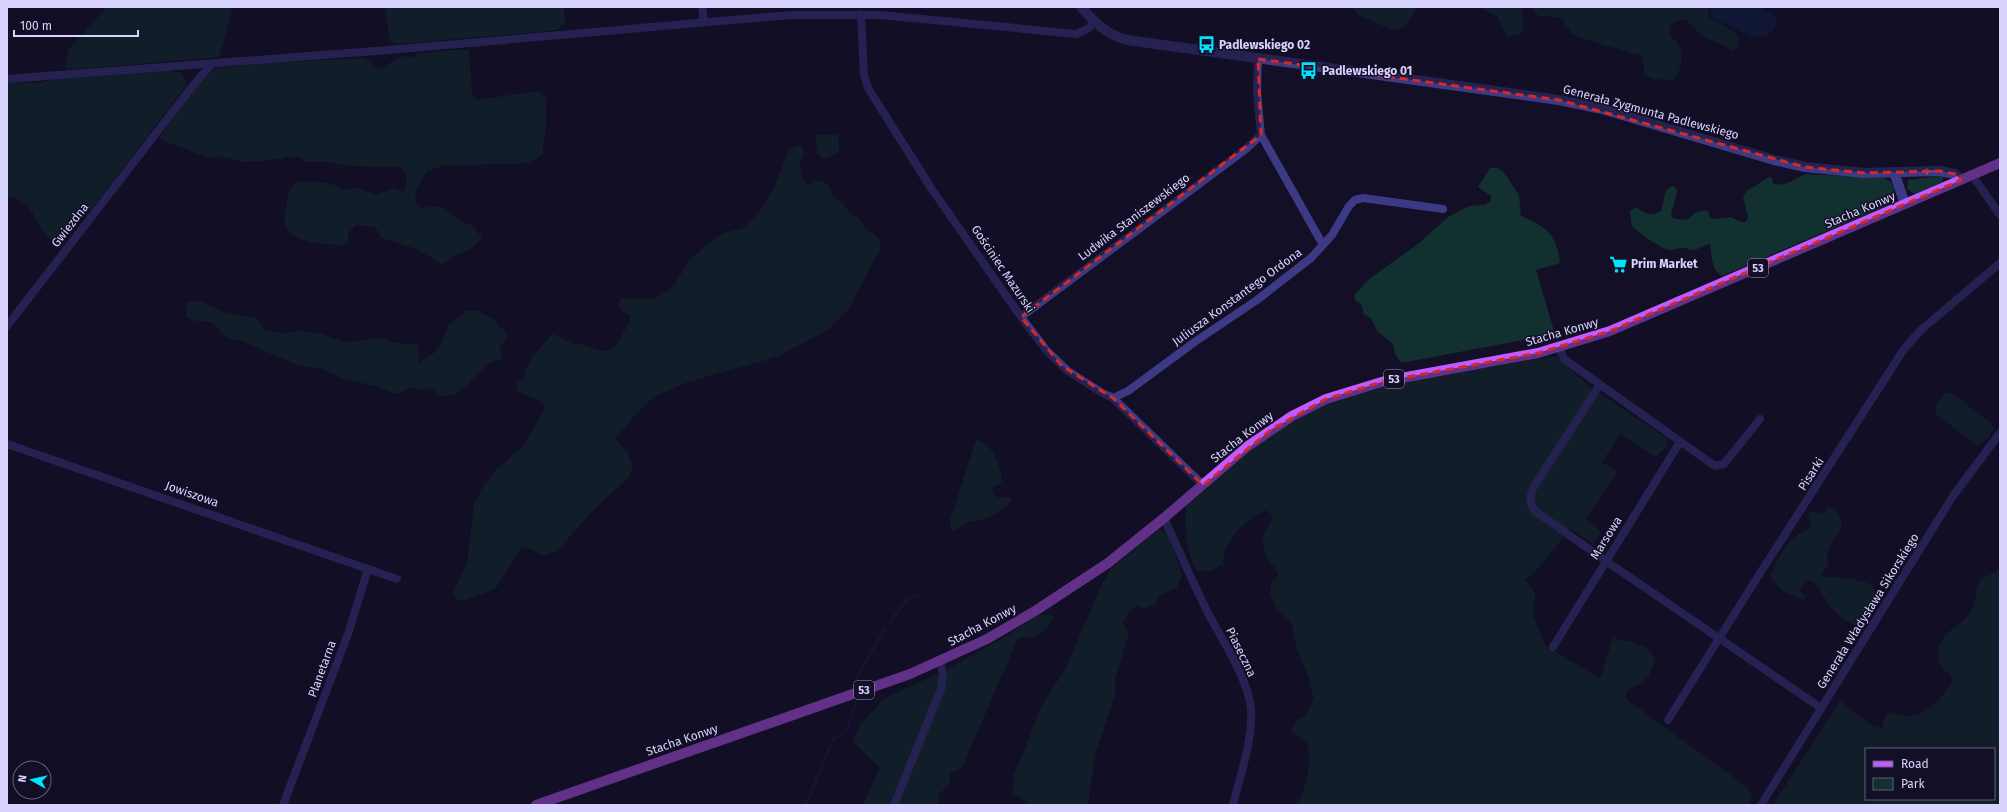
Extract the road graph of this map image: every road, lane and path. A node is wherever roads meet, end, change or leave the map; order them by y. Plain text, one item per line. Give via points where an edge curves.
1 (702, 7) edge
2 (1081, 7) edge
3 (861, 14) junction
4 (704, 22) junction
5 (1094, 22) junction
6 (1258, 59) junction
7 (213, 63) junction
8 (7, 79) edge
9 (1261, 135) junction
10 (2000, 163) edge
11 (1894, 172) junction
12 (1972, 175) junction
13 (1961, 180) junction
14 (1905, 204) junction
15 (1443, 209) dead end
16 (2000, 215) edge
17 (1323, 245) junction
18 (2000, 263) edge
19 (1021, 317) junction
20 (7, 326) edge
21 (1559, 348) junction
22 (1599, 386) junction
23 (1113, 398) junction
24 (1760, 419) dead end
25 (2000, 433) edge
26 (1680, 442) junction
27 (7, 444) edge
28 (1203, 485) junction
29 (1164, 518) junction
30 (1606, 561) junction
31 (368, 569) junction
32 (397, 579) dead end
33 (1719, 639) junction
34 (1553, 648) dead end
35 (940, 661) junction
36 (1822, 708) junction
37 (1668, 720) dead end
38 (283, 805) edge
39 (536, 805) edge
40 (894, 805) edge
41 (1233, 805) edge
42 (1761, 805) edge

1 - 4 street
2 - 5 street, Generała Zygmunta Padlewskiego
3 - 4 street via 791,15
3 - 5 street via 1076,34 1089,28
3 - 19 street, Gościniec Mazurski via 864,75 872,96 931,188
4 - 7 street
5 - 6 street, Generała Zygmunta Padlewskiego via 1109,34 1127,40
6 - 9 street via 1257,91
6 - 11 street, Generała Zygmunta Padlewskiego via 1559,100 1602,109 1804,167 1844,172
7 - 8 street
7 - 20 street, Gwiezdna
9 - 17 street
9 - 19 street, Ludwika Staniszewskiego via 1246,149
10 - 12 main road, Stacha Konwy / 53
13 -> 11 street, Generała Zygmunta Padlewskiego via 1955,174 1939,170
11 - 14 street
12 - 13 main road, Stacha Konwy / 53
12 - 16 street
13 - 14 main road, Stacha Konwy / 53
14 - 21 main road, Stacha Konwy / 53 via 1610,332
15 - 17 street, Juliusza Konstantego Ordona via 1359,199 1349,206
17 - 23 street, Juliusza Konstantego Ordona via 1311,258 1257,300 1128,391
18 - 33 street, Pisarki via 1921,330 1904,349
19 - 23 street, Gościniec Mazurski via 1062,366
21 - 22 street via 1564,359
21 - 28 main road, Stacha Konwy / 53 via 1392,379 1340,394 1297,413 1272,428
22 - 26 street
22 - 30 street via 1533,488 1530,497 1535,511
23 - 28 street, Gościniec Mazurski
24 - 26 street via 1722,466 1711,464
25 - 36 street, Generała Władysława Sikorskiego via 1953,496
26 - 30 street, Marsowa
27 - 31 street, Jowiszowa
28 - 29 main road, Stacha Konwy / 53
29 - 35 main road, Stacha Konwy / 53 via 1108,563 1047,604 987,639
29 - 41 street, Piaseczna via 1249,697 1251,720
30 - 33 street
30 - 34 street, Marsowa
31 - 32 street
31 - 38 street, Planetarna via 348,634
33 - 36 street
33 - 37 street, Pisarki
35 - 39 main road, Stacha Konwy / 53
35 - 40 street via 943,675 941,689
36 - 42 street, Generała Władysława Sikorskiego

